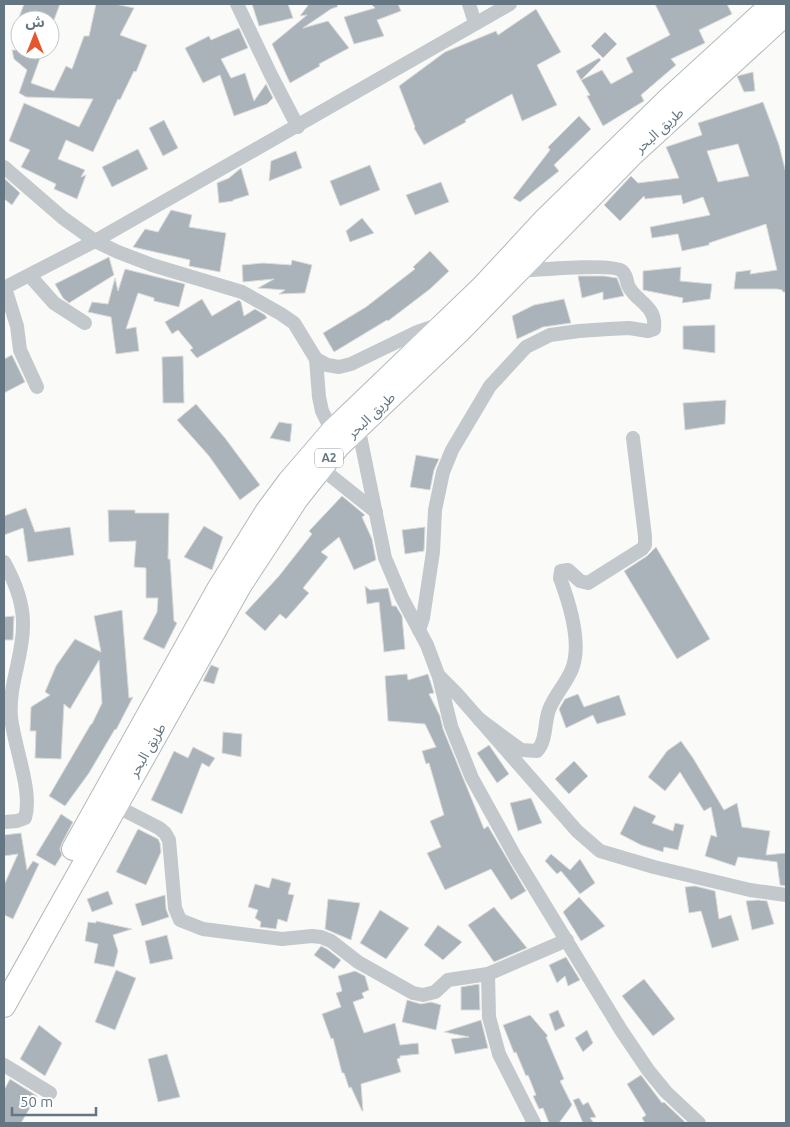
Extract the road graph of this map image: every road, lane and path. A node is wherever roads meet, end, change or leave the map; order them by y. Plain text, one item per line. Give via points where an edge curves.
1 (238, 4) edge
2 (469, 4) edge
3 (510, 4) edge
4 (772, 4) edge
5 (786, 14) edge
6 (475, 23) junction
7 (694, 87) junction
8 (298, 126) junction
9 (4, 168) edge
10 (597, 179) junction
11 (95, 241) junction
12 (519, 271) junction
13 (30, 276) junction
14 (4, 288) edge
15 (85, 322) dead end
16 (443, 324) junction
17 (316, 359) junction
18 (37, 386) dead end
19 (358, 426) junction
20 (332, 432) junction
21 (633, 438) dead end
22 (321, 468) junction
23 (376, 512) junction
24 (4, 562) edge
25 (419, 630) junction
26 (439, 677) junction
27 (479, 719) junction
28 (116, 806) junction
29 (4, 822) edge
30 (786, 896) edge
31 (567, 940) junction
32 (488, 974) junction
33 (4, 975) edge
34 (4, 1006) edge
35 (4, 1065) edge
36 (50, 1093) dead end
37 (534, 1123) edge
38 (698, 1123) edge

1 - 8 street
2 - 6 street
3 - 6 street
4 - 7 highway, طريق البحر / A2
5 - 7 highway, طريق البحر / A2
6 - 8 street
7 - 10 highway, طريق البحر / A2
8 - 11 street
9 - 11 street
10 - 12 highway, طريق البحر / A2
10 - 16 highway, طريق البحر / A2 via 546,218
11 - 13 street
11 - 17 street via 126,256 260,300 294,324
12 - 19 highway, طريق البحر / A2
12 - 25 street via 620,270 628,286 651,310 654,329 609,328 550,335 526,347 490,386 452,450 443,472
13 - 14 street
13 - 15 street via 54,303
14 - 18 street via 17,326 20,350
16 - 17 street via 422,330 352,364 339,367
16 - 20 highway, طريق البحر / A2
17 - 20 street via 319,397
19 - 22 highway, طريق البحر / A2
19 - 23 street
20 - 33 highway, طريق البحر / A2 via 289,481 233,564
21 - 27 street via 645,545 588,583 580,581 568,570 561,572 573,622 576,656 551,704 541,747 537,751 521,750
22 - 23 street
22 - 28 highway, طريق البحر / A2 via 296,499 240,586
23 - 25 street via 385,558
24 - 29 street via 16,586 23,622 11,716 28,808 25,818
25 - 26 street
26 - 27 street
26 - 31 street via 451,726 472,778 516,858
27 - 30 street via 577,831 600,851 654,867
28 - 32 street via 159,828 170,840 175,908 180,920 203,929 282,938 321,937 413,993 429,995 448,980
28 - 34 highway, طريق البحر / A2
31 - 32 street
31 - 38 street via 648,1070
32 - 37 street via 490,1017 499,1054
35 - 36 street

